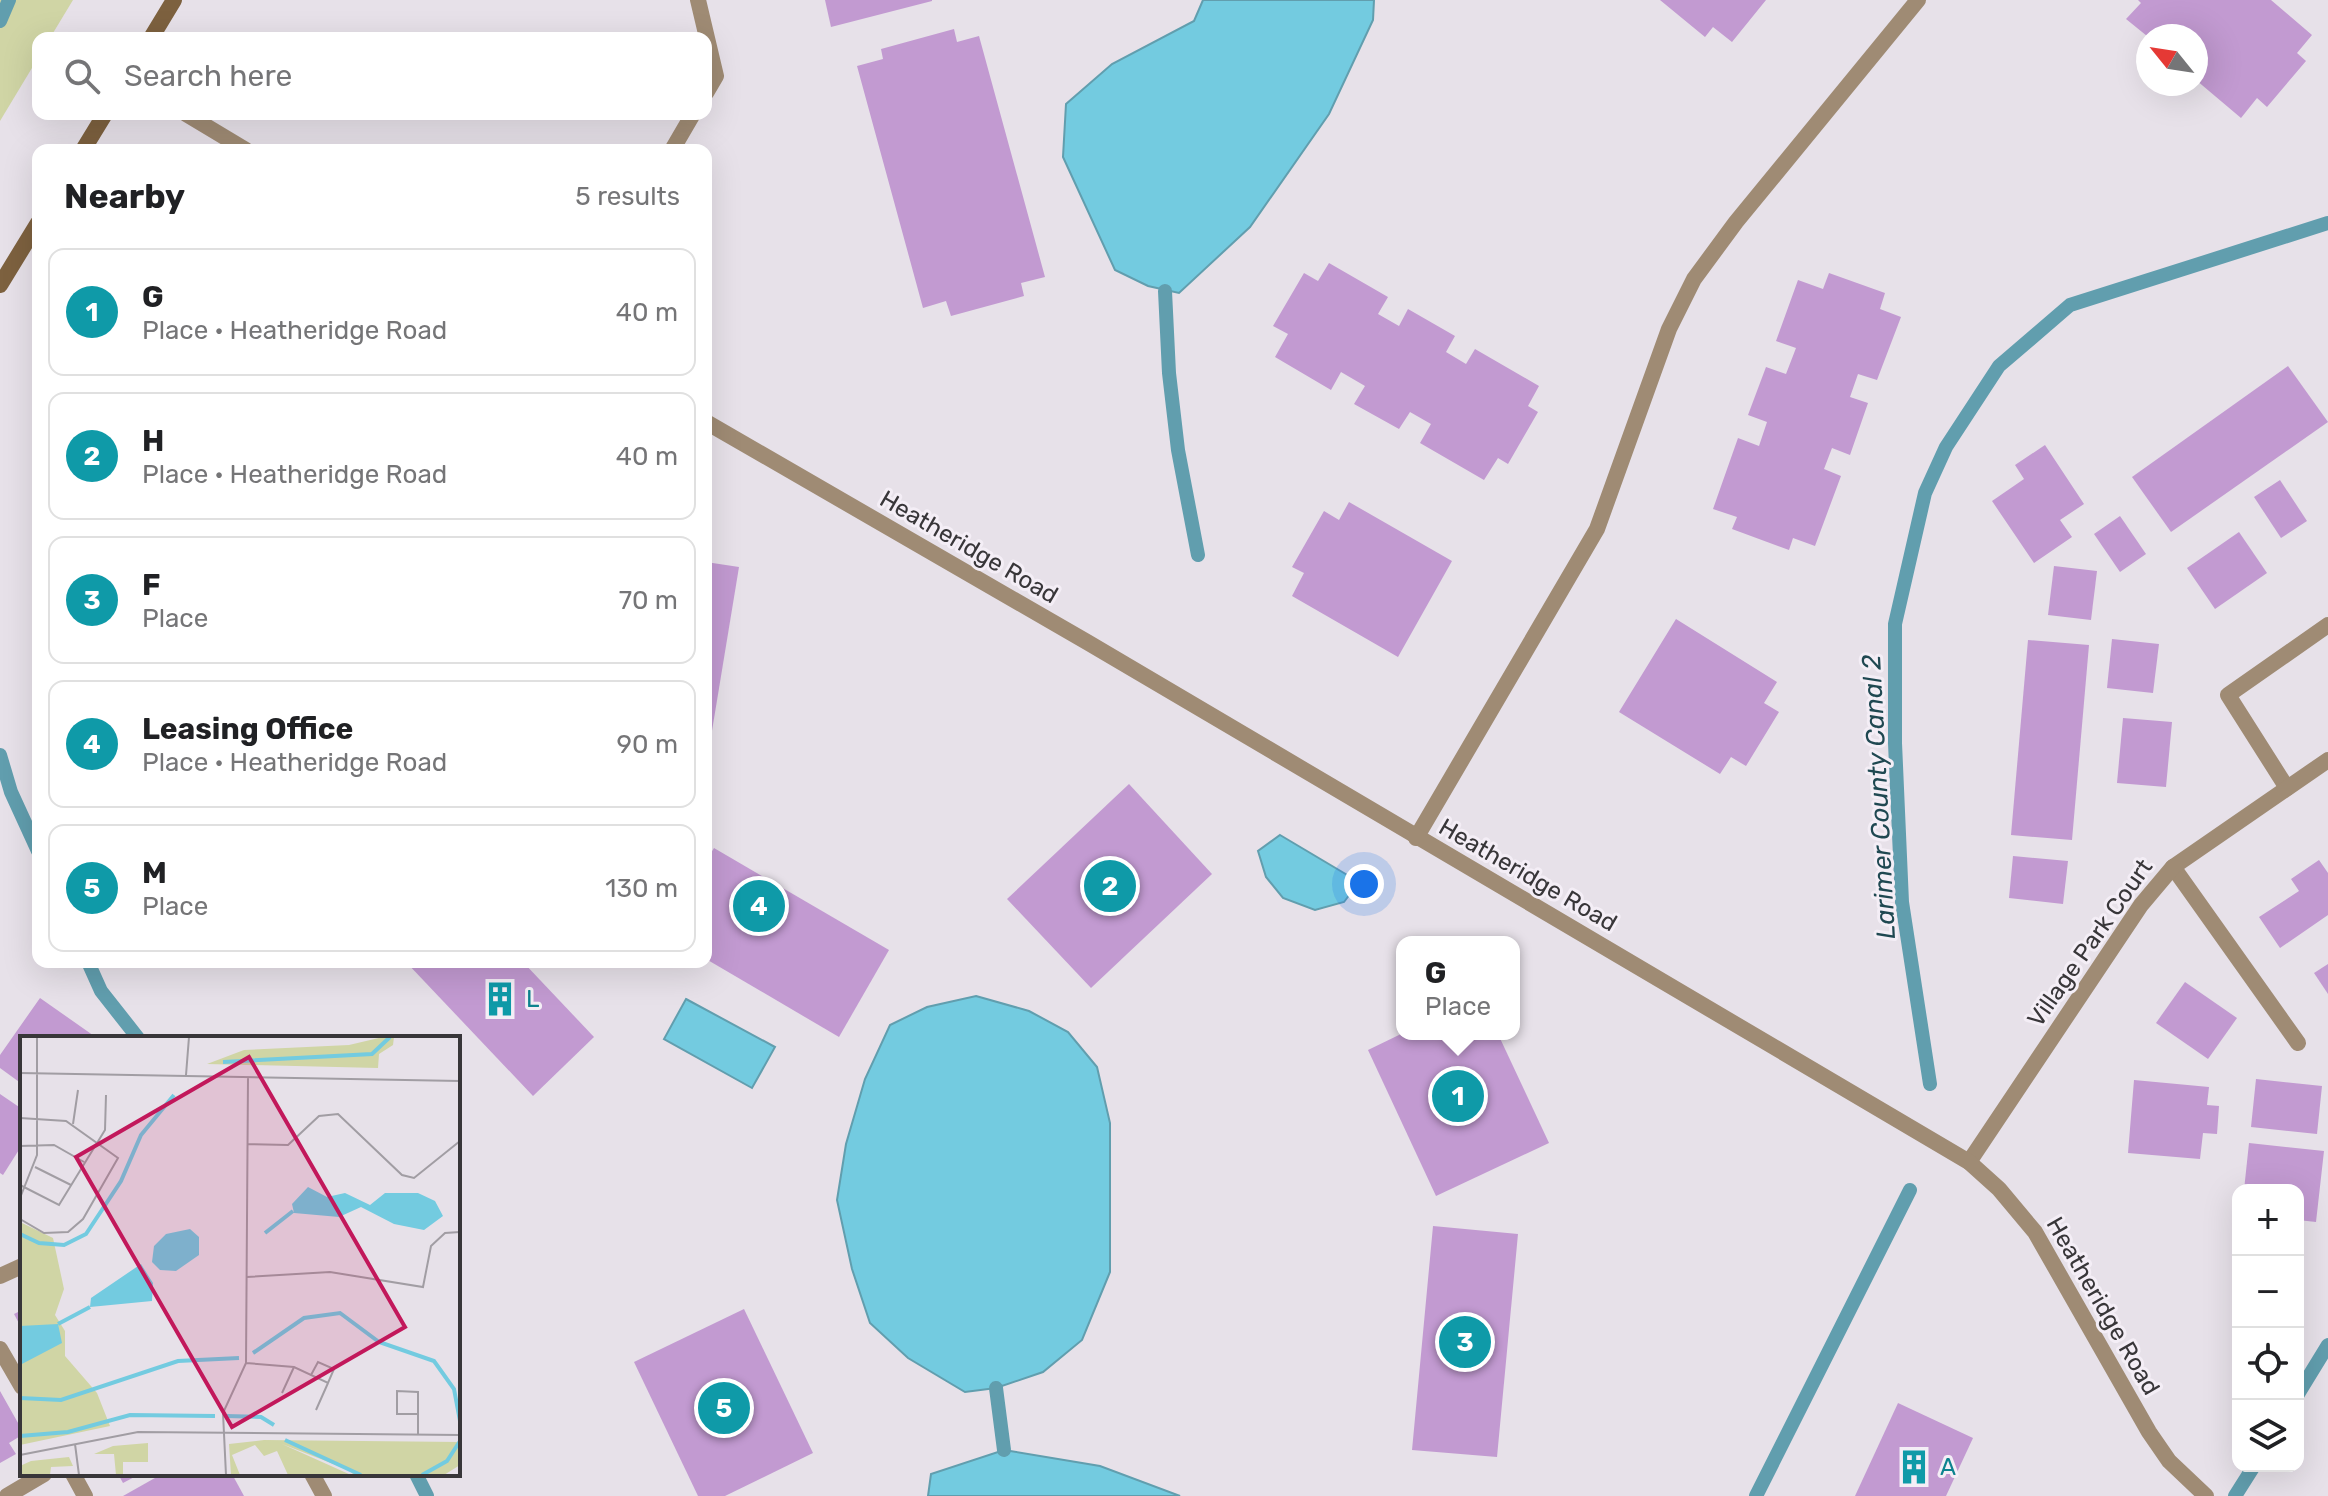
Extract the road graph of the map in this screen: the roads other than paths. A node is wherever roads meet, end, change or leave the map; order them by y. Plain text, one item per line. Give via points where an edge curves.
1 (174, 0) edge
2 (698, 0) edge
3 (1918, 0) edge
4 (155, 32) edge
5 (706, 32) edge
6 (712, 59) edge
7 (712, 83) edge
8 (101, 120) edge
9 (196, 120) edge
10 (690, 120) edge
11 (87, 144) edge
12 (236, 144) edge
13 (676, 144) edge
14 (32, 233) edge
15 (0, 285) edge
16 (712, 425) edge
17 (2328, 625) edge
18 (2328, 760) edge
19 (2287, 788) junction
20 (1416, 838) junction
21 (2173, 867) junction
22 (2298, 1043) dead end
23 (1969, 1162) junction
24 (20, 1267) edge
25 (0, 1276) edge
26 (0, 1349) edge
27 (20, 1384) edge
28 (41, 1476) edge
29 (74, 1476) edge
30 (313, 1476) edge
31 (7, 1496) edge
32 (85, 1496) edge
33 (324, 1496) edge
34 (2205, 1496) edge

1 - 4 main road
2 - 5 street
3 - 20 street via 1694,279 1669,329 1597,529
6 - 7 street
8 - 11 main road
9 - 12 street
10 - 13 street
14 - 15 main road
16 - 20 street, Heatheridge Road
17 - 19 street via 2228,695
18 - 19 street, Village Park Court
19 - 21 street, Village Park Court
20 - 23 street, Heatheridge Road
21 - 22 street
21 - 23 street, Village Park Court via 2141,905
23 - 34 street, Heatheridge Road via 2035,1232 2149,1432 2169,1461
24 - 25 street
26 - 27 street
28 - 31 street
29 - 32 street
30 - 33 street

